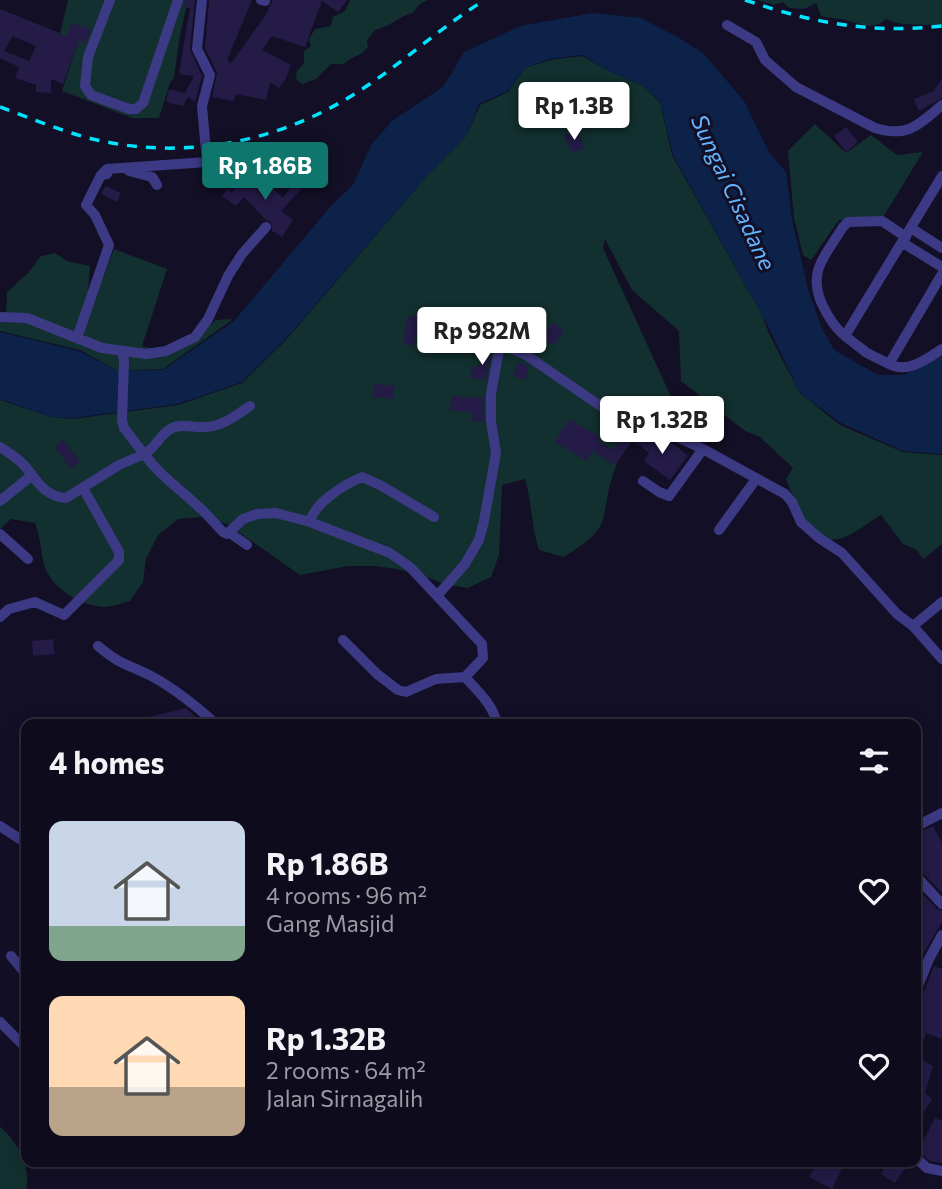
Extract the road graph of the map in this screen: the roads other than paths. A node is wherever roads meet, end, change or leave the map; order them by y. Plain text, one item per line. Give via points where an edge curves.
1 (110, 0) edge
2 (178, 0) edge
3 (202, 0) edge
4 (727, 25) dead end
5 (942, 105) edge
6 (101, 175) junction
7 (942, 176) edge
8 (158, 185) dead end
9 (267, 227) dead end
10 (907, 236) junction
11 (942, 248) edge
12 (942, 267) edge
13 (942, 274) edge
14 (0, 317) edge
15 (845, 337) junction
16 (77, 338) junction
17 (942, 349) edge
18 (123, 356) junction
19 (889, 364) junction
20 (250, 406) dead end
21 (0, 447) edge
22 (703, 449) junction
23 (144, 454) junction
24 (31, 476) junction
25 (756, 479) junction
26 (643, 481) dead end
27 (83, 488) junction
28 (0, 501) edge
29 (434, 517) dead end
30 (310, 522) junction
31 (719, 530) dead end
32 (0, 534) edge
33 (227, 534) junction
34 (247, 545) dead end
35 (29, 559) dead end
36 (437, 596) junction
37 (942, 602) edge
38 (0, 617) edge
39 (914, 626) junction
40 (343, 640) dead end
41 (98, 646) dead end
42 (942, 659) edge
43 (465, 677) junction
44 (210, 719) edge
45 (495, 719) edge
46 (942, 813) edge
47 (921, 824) edge
48 (0, 826) edge
49 (21, 840) edge
50 (921, 881) edge
51 (942, 904) edge
52 (942, 935) edge
53 (11, 956) dead end
54 (21, 967) edge
55 (921, 978) edge
56 (0, 1022) edge
57 (21, 1040) edge
58 (921, 1162) edge
59 (942, 1171) edge

1 - 2 street via 88,57 85,86 91,95 129,109 143,103
3 - 6 street via 197,49 210,75 202,106 207,162 107,169
4 - 5 street via 756,42 765,60 796,87 875,128 910,130
6 - 8 street via 133,170 152,177
6 - 16 street via 86,205 109,245
7 - 10 street
9 - 18 street via 242,254 195,337 166,351
10 - 11 street
10 - 12 street
10 - 15 street
10 - 15 street via 882,221 848,222 843,227 815,281 824,309
13 - 19 street
14 - 16 street via 27,318
15 - 19 street
16 - 18 street
17 - 19 street via 905,368
18 - 23 street via 122,419
20 - 23 street via 215,426 170,429
21 - 24 street
22 - 25 street
22 - 26 street via 669,496
22 - 36 street via 660,429 615,416 526,355 500,344 491,394 496,453 484,521 465,564
23 - 27 street
23 - 33 street
24 - 27 street via 56,497 66,498
24 - 28 street
25 - 31 street
25 - 39 street via 785,494 801,522 842,553 897,614
27 - 38 street via 119,552 118,560 64,615 35,602 9,609
29 - 30 street via 362,477 320,506
30 - 33 street via 276,513 257,514 243,519
30 - 36 street via 390,553
32 - 35 street
33 - 34 street via 231,531
36 - 43 street via 482,643 483,658
37 - 39 street
39 - 42 street
40 - 43 street via 398,690 406,692 436,679
41 - 44 street
43 - 45 street
46 - 47 street
48 - 49 street
50 - 51 street
52 - 55 street
53 - 54 street
56 - 57 street
58 - 59 street

